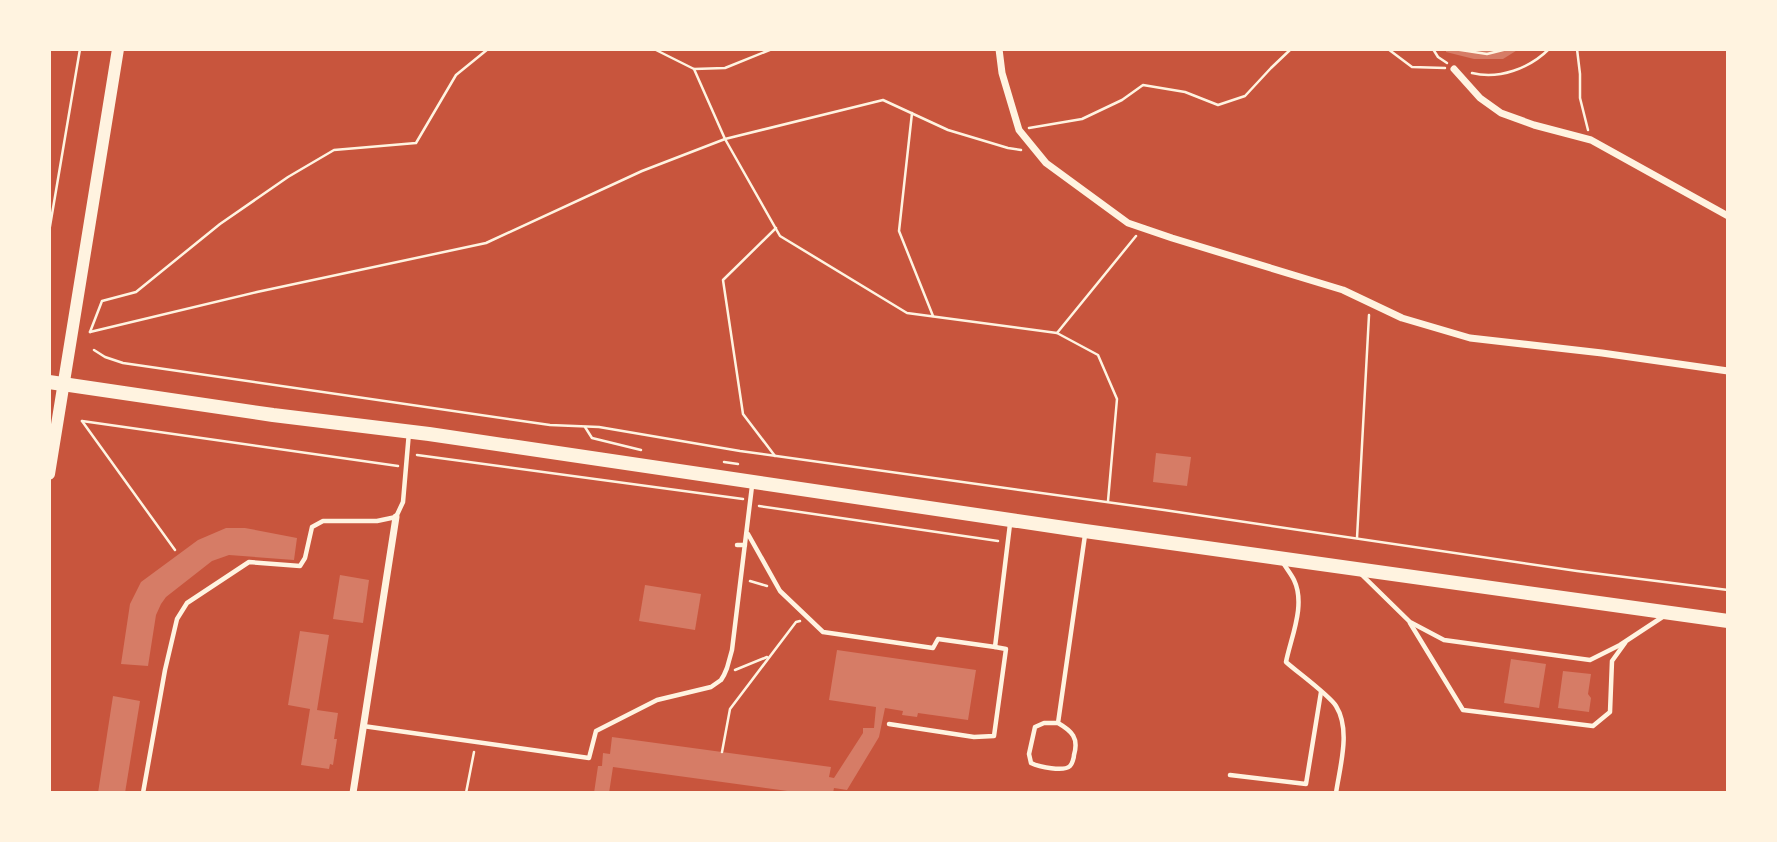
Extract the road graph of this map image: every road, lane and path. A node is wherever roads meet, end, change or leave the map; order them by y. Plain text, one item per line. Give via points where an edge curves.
1 (80, 49) edge
2 (118, 49) edge
3 (488, 49) edge
4 (654, 49) edge
5 (772, 49) edge
6 (999, 49) edge
7 (1291, 49) edge
8 (1388, 49) edge
9 (1433, 49) edge
10 (1454, 49) edge
11 (1507, 49) edge
12 (1549, 49) edge
13 (1577, 49) edge
14 (694, 69) junction
15 (1454, 69) junction
16 (912, 113) junction
17 (1019, 130) junction
18 (725, 139) junction
19 (1591, 140) junction
20 (1037, 152) junction
21 (1728, 216) edge
22 (776, 228) junction
23 (1143, 228) junction
24 (49, 232) edge
25 (1369, 302) junction
26 (933, 316) junction
27 (1057, 333) junction
28 (94, 350) dead end
29 (1728, 371) edge
30 (56, 383) edge
31 (584, 426) junction
32 (409, 432) junction
33 (642, 450) dead end
34 (775, 456) junction
35 (714, 461) dead end
36 (738, 464) dead end
37 (406, 467) junction
38 (49, 474) edge
39 (753, 481) junction
40 (750, 502) junction
41 (1107, 502) junction
42 (396, 517) junction
43 (1010, 520) junction
44 (1085, 531) junction
45 (747, 533) junction
46 (1357, 538) junction
47 (1008, 542) junction
48 (737, 545) dead end
49 (745, 545) junction
50 (175, 550) dead end
51 (1280, 558) junction
52 (1356, 569) junction
53 (741, 578) junction
54 (1728, 590) edge
55 (780, 591) junction
56 (1668, 613) junction
57 (813, 621) junction
58 (1728, 621) edge
59 (1410, 622) junction
60 (1628, 639) junction
61 (995, 647) junction
62 (770, 655) junction
63 (724, 675) junction
64 (1321, 692) junction
65 (1058, 723) junction
66 (890, 724) dead end
67 (363, 726) junction
68 (477, 742) junction
69 (722, 752) dead end
70 (1230, 775) dead end
71 (143, 793) edge
72 (353, 793) edge
73 (466, 793) edge
74 (1336, 793) edge

1 - 24 path
2 - 30 main road
3 - 18 path via 456,75 416,143 334,149 220,225 136,292 102,301 90,332 486,243 642,171
4 - 14 path
5 - 14 path via 725,68
6 - 17 street
7 - 17 path via 1245,96 1218,105 1185,92 1143,85 1082,120
8 - 15 path via 1412,67
9 - 15 path
10 - 11 path via 1487,54
12 - 15 path via 1517,70 1483,76
13 - 19 path via 1580,98
14 - 18 path
15 - 19 street via 1501,113
16 - 18 path via 883,100
16 - 20 path via 948,130
16 - 26 path via 899,230
17 - 20 street
18 - 22 path
19 - 21 street
20 - 23 street via 1128,223
22 - 26 path via 780,236 907,313
22 - 34 path via 723,280 743,414
23 - 25 street
23 - 27 path
25 - 29 street via 1402,318 1470,338
25 - 46 path
26 - 27 path
27 - 41 path via 1098,355 1117,399
28 - 31 path via 123,363 550,425
30 - 32 main road
30 - 38 main road
31 - 33 path via 592,438
31 - 34 path
32 - 37 lane
32 - 39 main road
34 - 41 path
35 - 36 path
37 - 40 path via 416,455
37 - 42 lane via 403,502
37 - 50 path via 82,421
39 - 40 lane
39 - 43 main road
40 - 45 lane
40 - 47 path
41 - 46 path
42 - 67 street
42 - 71 lane via 317,523 300,566 249,562 187,603 177,618
43 - 44 main road
43 - 47 lane
44 - 51 main road
44 - 65 lane
45 - 49 lane
45 - 55 lane
46 - 54 path
47 - 61 lane
48 - 49 lane
49 - 53 lane
51 - 52 main road
51 - 64 lane via 1295,581 1299,602 1286,662
52 - 56 main road
52 - 59 lane
53 - 55 path
53 - 63 lane via 732,650
55 - 57 lane
56 - 58 main road
56 - 60 lane
57 - 61 lane via 823,632 933,648 938,639
57 - 62 path via 796,622
59 - 60 lane via 1444,640 1590,660
59 - 60 lane via 1463,710 1593,726 1610,712 1612,661
61 - 66 lane via 1006,649 994,736
62 - 63 path
62 - 69 path via 730,709
63 - 68 lane via 711,687 657,700 596,731 589,758
64 - 70 lane via 1306,784
64 - 74 lane via 1335,704 1343,721
65 - 65 lane via 1074,735 1072,765 1040,767 1031,763 1035,727
67 - 68 lane
67 - 72 street
68 - 73 path

